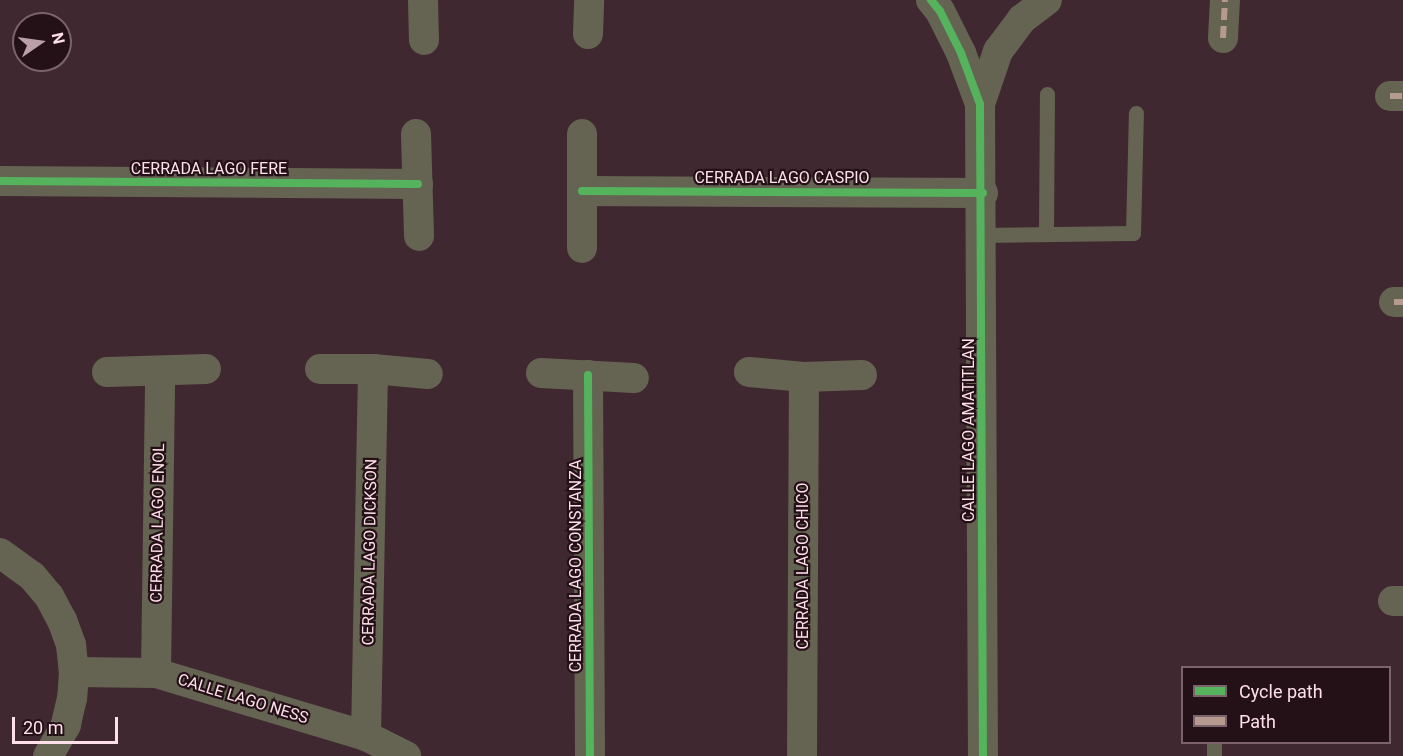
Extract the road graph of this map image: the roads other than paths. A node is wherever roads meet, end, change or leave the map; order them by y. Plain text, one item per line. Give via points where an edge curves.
1 (423, 0) edge
2 (589, 0) edge
3 (931, 0) edge
4 (1047, 0) edge
5 (1225, 0) edge
6 (588, 34) dead end
7 (1223, 38) dead end
8 (424, 40) dead end
9 (1047, 94) dead end
10 (980, 104) junction
11 (1136, 113) dead end
12 (416, 134) dead end
13 (582, 134) dead end
14 (0, 181) edge
15 (418, 184) junction
16 (582, 191) junction
17 (983, 193) junction
18 (1046, 232) junction
19 (983, 235) junction
20 (419, 236) dead end
21 (582, 248) dead end
22 (206, 369) dead end
23 (320, 369) dead end
24 (373, 369) junction
25 (107, 372) dead end
26 (160, 372) junction
27 (749, 372) dead end
28 (541, 373) dead end
29 (428, 374) dead end
30 (588, 375) junction
31 (862, 375) dead end
32 (804, 376) junction
33 (634, 378) dead end
34 (0, 553) edge
35 (74, 672) junction
36 (156, 673) junction
37 (366, 736) junction
38 (48, 756) edge
39 (406, 756) edge
40 (590, 756) edge
41 (802, 756) edge
42 (983, 756) edge

1 - 8 street
2 - 6 street
3 - 10 street via 961,53
4 - 10 street via 1022,19 998,51
5 - 7 street
9 - 18 lane
10 - 17 street, CALLE LAGO AMATITLAN
11 - 18 lane via 1133,233
12 - 15 street
13 - 16 street
14 - 15 street, CERRADA LAGO FERE
15 - 20 street
16 - 17 street, CERRADA LAGO CASPIO
16 - 21 street
17 - 19 street, CALLE LAGO AMATITLAN
18 - 19 lane
19 - 42 street, CALLE LAGO AMATITLAN
22 - 26 street
23 - 24 street
24 - 29 street
24 - 37 street, CERRADA LAGO DICKSON
25 - 26 street
26 - 36 street, CERRADA LAGO ENOL
27 - 32 street
28 - 30 street
30 - 33 street
30 - 40 street, CERRADA LAGO CONSTANZA
31 - 32 street
32 - 41 street, CERRADA LAGO CHICO
34 - 35 street via 32,576 49,596 68,637
35 - 36 street, CALLE LAGO NESS
35 - 38 street via 66,725
36 - 37 street, CALLE LAGO NESS
37 - 39 street, CALLE LAGO NESS

